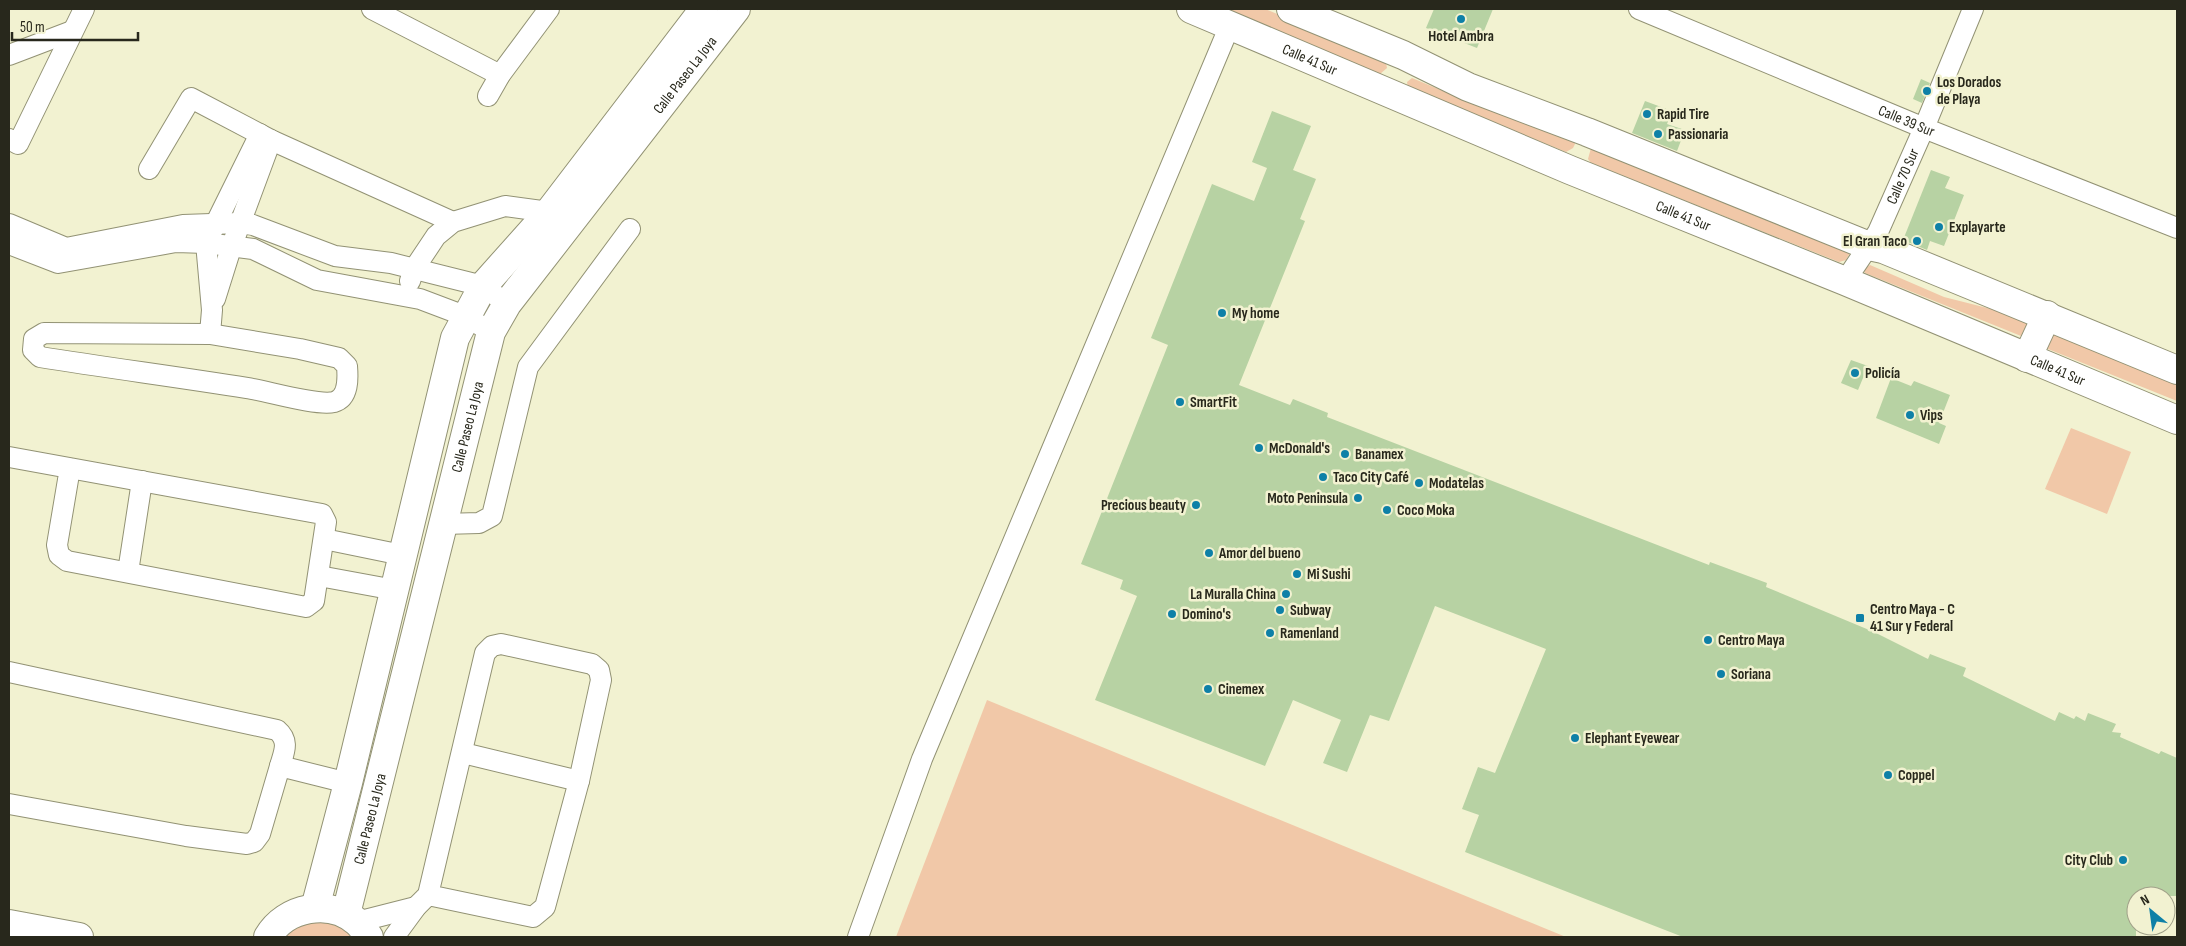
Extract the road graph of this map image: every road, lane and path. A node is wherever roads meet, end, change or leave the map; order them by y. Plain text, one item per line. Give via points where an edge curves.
1 (84, 9) edge
2 (372, 9) edge
3 (548, 9) edge
4 (736, 9) edge
5 (1191, 9) edge
6 (1291, 9) edge
7 (1639, 9) edge
8 (1972, 9) edge
9 (696, 11) edge
10 (1230, 25) junction
11 (72, 32) junction
12 (9, 55) edge
13 (500, 74) junction
14 (488, 96) dead end
15 (1924, 128) junction
16 (1587, 132) junction
17 (265, 137) junction
18 (9, 139) edge
19 (149, 169) dead end
20 (1570, 170) junction
21 (549, 212) junction
22 (453, 222) junction
23 (240, 223) junction
24 (9, 224) edge
25 (214, 224) junction
26 (2177, 228) edge
27 (630, 229) dead end
28 (206, 243) junction
29 (9, 244) edge
30 (1869, 246) junction
31 (231, 248) junction
32 (62, 255) junction
33 (414, 269) junction
34 (1845, 281) junction
35 (483, 286) junction
36 (406, 296) junction
37 (507, 304) junction
38 (212, 310) junction
39 (2047, 315) junction
40 (465, 316) junction
41 (492, 332) junction
42 (210, 334) junction
43 (2027, 358) junction
44 (2177, 370) edge
45 (2177, 420) edge
46 (9, 457) edge
47 (70, 468) junction
48 (142, 481) junction
49 (443, 524) junction
50 (324, 539) junction
51 (402, 555) junction
52 (128, 572) junction
53 (319, 576) junction
54 (395, 590) junction
55 (9, 672) edge
56 (463, 753) junction
57 (280, 766) junction
58 (579, 781) junction
59 (348, 783) junction
60 (9, 804) edge
61 (422, 901) junction
62 (315, 908) junction
63 (9, 924) edge
64 (357, 925) edge
65 (79, 937) edge
66 (268, 937) edge
67 (394, 937) edge
68 (858, 937) edge

1 - 11 street
2 - 13 street
3 - 13 street
4 - 37 main road, Calle Paseo La Joya
5 - 10 main road, Calle 41 Sur
6 - 16 main road via 1403,55 1468,87
7 - 15 street, Calle 39 Sur
8 - 15 street, Calle 70 Sur
9 - 21 main road, Calle Paseo La Joya
10 - 20 main road, Calle 41 Sur
10 - 68 street via 922,759
11 - 12 street
11 - 18 street via 18,144
13 - 14 street
15 - 26 street, Calle 39 Sur
15 - 30 street, Calle 70 Sur
16 - 20 main road
16 - 30 main road
17 - 19 street via 190,98
17 - 22 street
17 - 23 street
17 - 25 street
20 - 34 main road, Calle 41 Sur
21 - 22 street via 505,206
21 - 35 main road, Calle Paseo La Joya
22 - 33 street via 436,236
23 - 25 street
23 - 31 street
23 - 33 street via 334,256
24 - 32 street
25 - 28 street
25 - 32 street via 183,225
27 - 49 street via 528,367 492,516 479,523
28 - 31 street
28 - 32 street via 176,242
28 - 38 street
29 - 32 street
30 - 34 street, Calle 70 Sur
30 - 39 main road
31 - 36 street via 253,249 317,280
31 - 38 street
33 - 35 street
33 - 36 street
34 - 43 main road, Calle 41 Sur
35 - 37 street
35 - 40 main road, Calle Paseo La Joya
36 - 40 street
37 - 41 main road, Calle Paseo La Joya
38 - 42 street
39 - 43 main road
39 - 44 main road
40 - 41 street
40 - 51 main road, Calle Paseo La Joya via 455,338
41 - 49 main road, Calle Paseo La Joya
42 - 42 street via 44,333 34,339 33,350 40,356 312,401 333,402 342,397 348,382 347,366 339,358
43 - 45 main road, Calle 41 Sur
46 - 47 street
47 - 48 street
47 - 52 street via 56,545 59,555 67,561
48 - 50 street via 322,514 326,522
48 - 52 street
49 - 64 main road, Calle Paseo La Joya
50 - 51 street
50 - 53 street
51 - 54 main road, Calle Paseo La Joya
52 - 53 street via 306,606 314,601
53 - 54 street
54 - 59 main road, Calle Paseo La Joya
55 - 57 street via 277,730 286,744
56 - 58 street
56 - 58 street via 485,653 492,646 501,644 592,664 601,680
56 - 61 street
57 - 59 street
57 - 60 street via 260,834 254,842 247,844
58 - 61 street via 545,907 540,913 533,916
59 - 62 main road, Calle Paseo La Joya
61 - 64 street
61 - 67 street
62 - 64 main road via 331,909
62 - 66 main road via 298,911 284,919
63 - 65 main road

